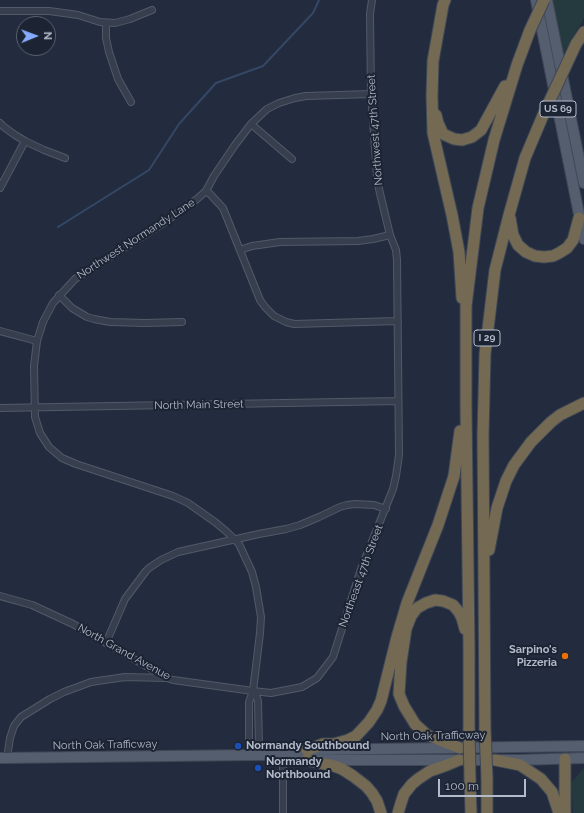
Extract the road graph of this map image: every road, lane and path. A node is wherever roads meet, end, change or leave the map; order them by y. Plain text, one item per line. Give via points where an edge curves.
1 (372, 0) edge
2 (445, 0) edge
3 (450, 0) edge
4 (536, 0) edge
5 (546, 0) edge
6 (152, 10) dead end
7 (0, 12) edge
8 (106, 23) junction
9 (584, 32) edge
10 (517, 64) junction
11 (371, 94) junction
12 (130, 102) dead end
13 (0, 123) edge
14 (251, 124) junction
15 (25, 141) junction
16 (66, 158) dead end
17 (292, 159) dead end
18 (584, 183) edge
19 (0, 188) edge
20 (206, 191) junction
21 (509, 215) junction
22 (580, 218) junction
23 (390, 235) junction
24 (584, 239) edge
25 (240, 250) junction
26 (59, 295) junction
27 (398, 321) junction
28 (182, 322) dead end
29 (0, 331) edge
30 (37, 341) junction
31 (466, 344) junction
32 (398, 401) junction
33 (584, 403) edge
34 (0, 408) edge
35 (35, 408) junction
36 (466, 409) junction
37 (386, 509) junction
38 (227, 532) junction
39 (242, 537) junction
40 (234, 539) junction
41 (223, 542) junction
42 (239, 546) junction
43 (484, 572) junction
44 (0, 596) edge
45 (106, 643) junction
46 (469, 646) junction
47 (148, 667) junction
48 (145, 677) junction
49 (167, 678) junction
50 (253, 691) junction
51 (584, 746) edge
52 (460, 748) junction
53 (584, 753) edge
54 (253, 755) junction
55 (283, 755) junction
56 (306, 755) junction
57 (4, 758) edge
58 (584, 758) edge
59 (564, 759) junction
60 (459, 760) junction
61 (495, 760) junction
62 (519, 760) junction
63 (283, 813) edge
64 (381, 813) edge
65 (398, 813) edge
66 (471, 813) edge
67 (487, 813) edge
68 (559, 813) edge
69 (565, 813) edge

1 - 11 street, Northwest 47th Street
2 - 31 highway via 433,61 433,133 459,252
3 - 10 highway via 440,44 436,82 436,117 444,134 462,140 472,137 481,130
4 - 22 main road, US 69
5 - 10 highway, I 29, bridge via 530,30
5 - 18 main road, US 69
6 - 8 street via 123,21
7 - 8 street via 63,13
8 - 12 street via 108,52
9 - 21 highway, I 29, bridge via 576,44 525,158
10 - 31 highway, I 29 via 494,140 478,208 466,306
11 - 14 street, Northwest Normandy Lane via 295,98 267,109
11 - 23 street, Northwest 47th Street via 379,190
13 - 15 street
14 - 17 street
14 - 20 street, Northwest Normandy Lane
15 - 16 street
15 - 19 street
20 - 25 street via 223,208
20 - 26 street, Northwest Normandy Lane via 173,217 75,279
21 - 22 highway via 518,245 526,252 544,257 567,248 573,240
21 - 43 highway, I 29 via 495,270 485,354
22 - 24 main road, US 69
23 - 25 street via 358,241 280,242
23 - 27 street, Northwest 47th Street via 397,260
25 - 27 street via 260,300 278,319 294,324
26 - 28 street via 72,308 94,319 110,322
26 - 30 street, Northwest Normandy Lane via 47,312
27 - 32 street, Northwest 47th Street
29 - 30 street
30 - 35 street, Northwest Normandy Lane via 34,366
31 - 36 highway, I 29
32 - 35 street, North Main Street
32 - 37 street, Northeast 47th Street via 398,468
33 - 43 highway via 551,422 531,442 514,466 497,508
34 - 35 street, North Main Street
35 - 38 street, Northwest Normandy Lane via 40,433 49,447 62,458 173,496 202,512
36 - 46 highway, I 29
36 - 56 highway via 454,476 438,525 407,603 377,710 370,722 356,736 334,744 323,744
37 - 39 street via 374,505 347,505 300,525
37 - 50 street, Northeast 47th Street via 361,569 333,657 318,678 302,687 270,693
38 - 40 street, Northwest Normandy Lane
38 - 41 street
39 - 40 street
39 - 42 street
40 - 41 street
40 - 42 street, Northwest Normandy Lane
41 - 45 street via 178,552 148,568 125,599
42 - 50 street, Northwest Normandy Lane via 252,572 261,617
43 - 67 highway, I 29, bridge
44 - 45 street, North Grand Avenue via 42,609
45 - 47 street, North Grand Avenue
46 - 52 highway via 459,612 453,605 435,600 417,608 410,616 400,662 399,694 415,724 427,735
46 - 66 highway, I 29, bridge via 468,730
47 - 48 street
47 - 49 street, North Grand Avenue
48 - 49 street
48 - 57 street via 91,682 64,692 36,708 21,717 14,726
49 - 50 street, North Grand Avenue
50 - 54 street, Northwest Normandy Lane via 249,702 249,746
50 - 54 street via 258,701 259,746
51 - 52 main road, North Oak Trafficway
52 - 56 main road, North Oak Trafficway
53 - 62 main road via 534,754
54 - 55 main road, North Oak Trafficway
54 - 57 main road, North Oak Trafficway
55 - 56 main road, North Oak Trafficway
55 - 63 street
56 - 60 main road, North Oak Trafficway
56 - 64 highway via 342,769 366,786 377,801
58 - 59 main road, North Oak Trafficway
59 - 62 main road, North Oak Trafficway
59 - 69 highway
60 - 61 main road, North Oak Trafficway
60 - 65 highway via 430,771 412,784 404,794
61 - 62 main road, North Oak Trafficway
61 - 68 highway via 520,765 541,779 552,792

